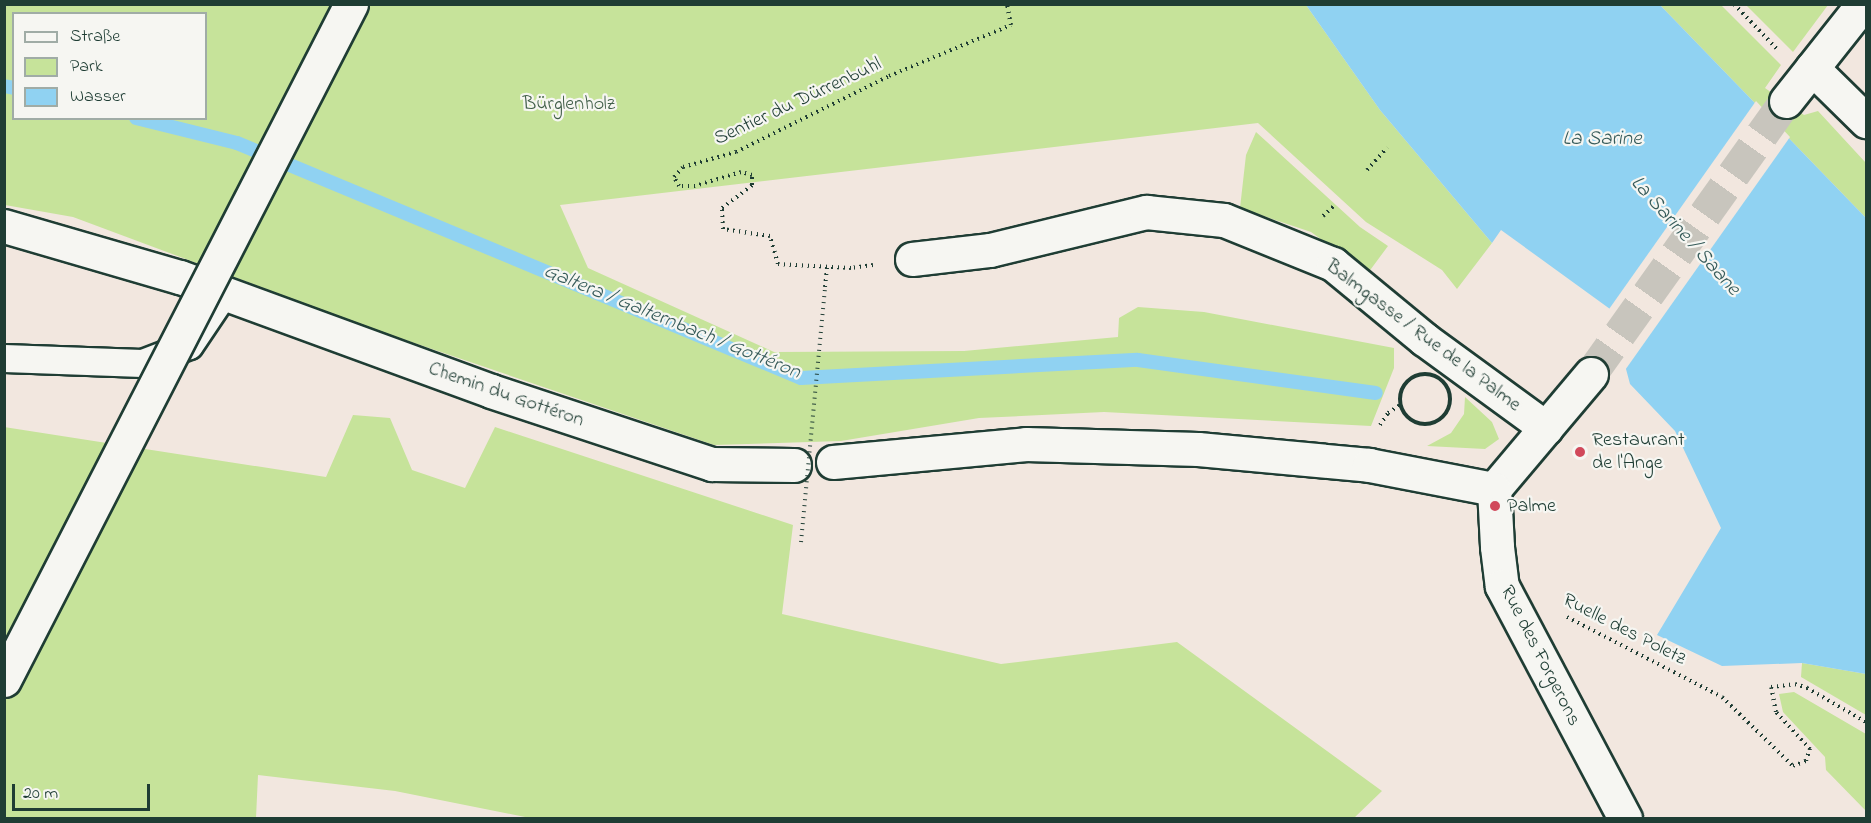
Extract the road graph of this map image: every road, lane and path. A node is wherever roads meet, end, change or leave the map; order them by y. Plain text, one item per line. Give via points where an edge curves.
1 (351, 4) edge
2 (1007, 4) edge
3 (1734, 4) edge
4 (1863, 4) edge
5 (1834, 40) junction
6 (1866, 43) edge
7 (1798, 62) junction
8 (1785, 101) tunnel mouth
9 (1866, 122) edge
10 (1387, 148) dead end
11 (1367, 170) dead end
12 (4, 225) edge
13 (912, 259) dead end
14 (224, 293) junction
15 (4, 358) edge
16 (1591, 374) tunnel mouth
17 (1381, 421) dead end
18 (1416, 422) dead end
19 (1546, 428) junction
20 (833, 462) dead end
21 (794, 465) dead end
22 (1494, 489) junction
23 (801, 542) dead end
24 (1510, 600) junction
25 (4, 680) edge
26 (1866, 722) edge
27 (1625, 819) edge

1 - 25 street, bridge
2 - 23 path, Sentier du Dürrenbuhl, bridge via 1011,25 889,76 736,153 683,166 674,177 679,186 695,186 741,172 752,175 752,185 722,208 723,229 770,236 778,264 827,267
3 - 7 path
4 - 5 street
5 - 6 street
5 - 7 street
7 - 8 street
7 - 9 street
10 - 11 path
12 - 14 street, Chemin du Gottéron
13 - 19 street, Balmgasse / Rue de la Palme via 990,250 1146,212 1224,220 1332,264 1424,339
14 - 15 lane via 189,345 142,363
14 - 21 street, Chemin du Gottéron via 491,391 712,464
16 - 19 street
17 - 18 path via 1400,405
19 - 22 street
20 - 22 street via 1026,444 1198,449 1369,465
22 - 24 street, Rue des Forgerons via 1502,586
24 - 26 path, Ruelle des Poletz via 1532,600 1722,697 1793,766 1806,761 1810,749 1776,712 1771,687 1795,684 1807,688
24 - 27 street, Rue des Forgerons

